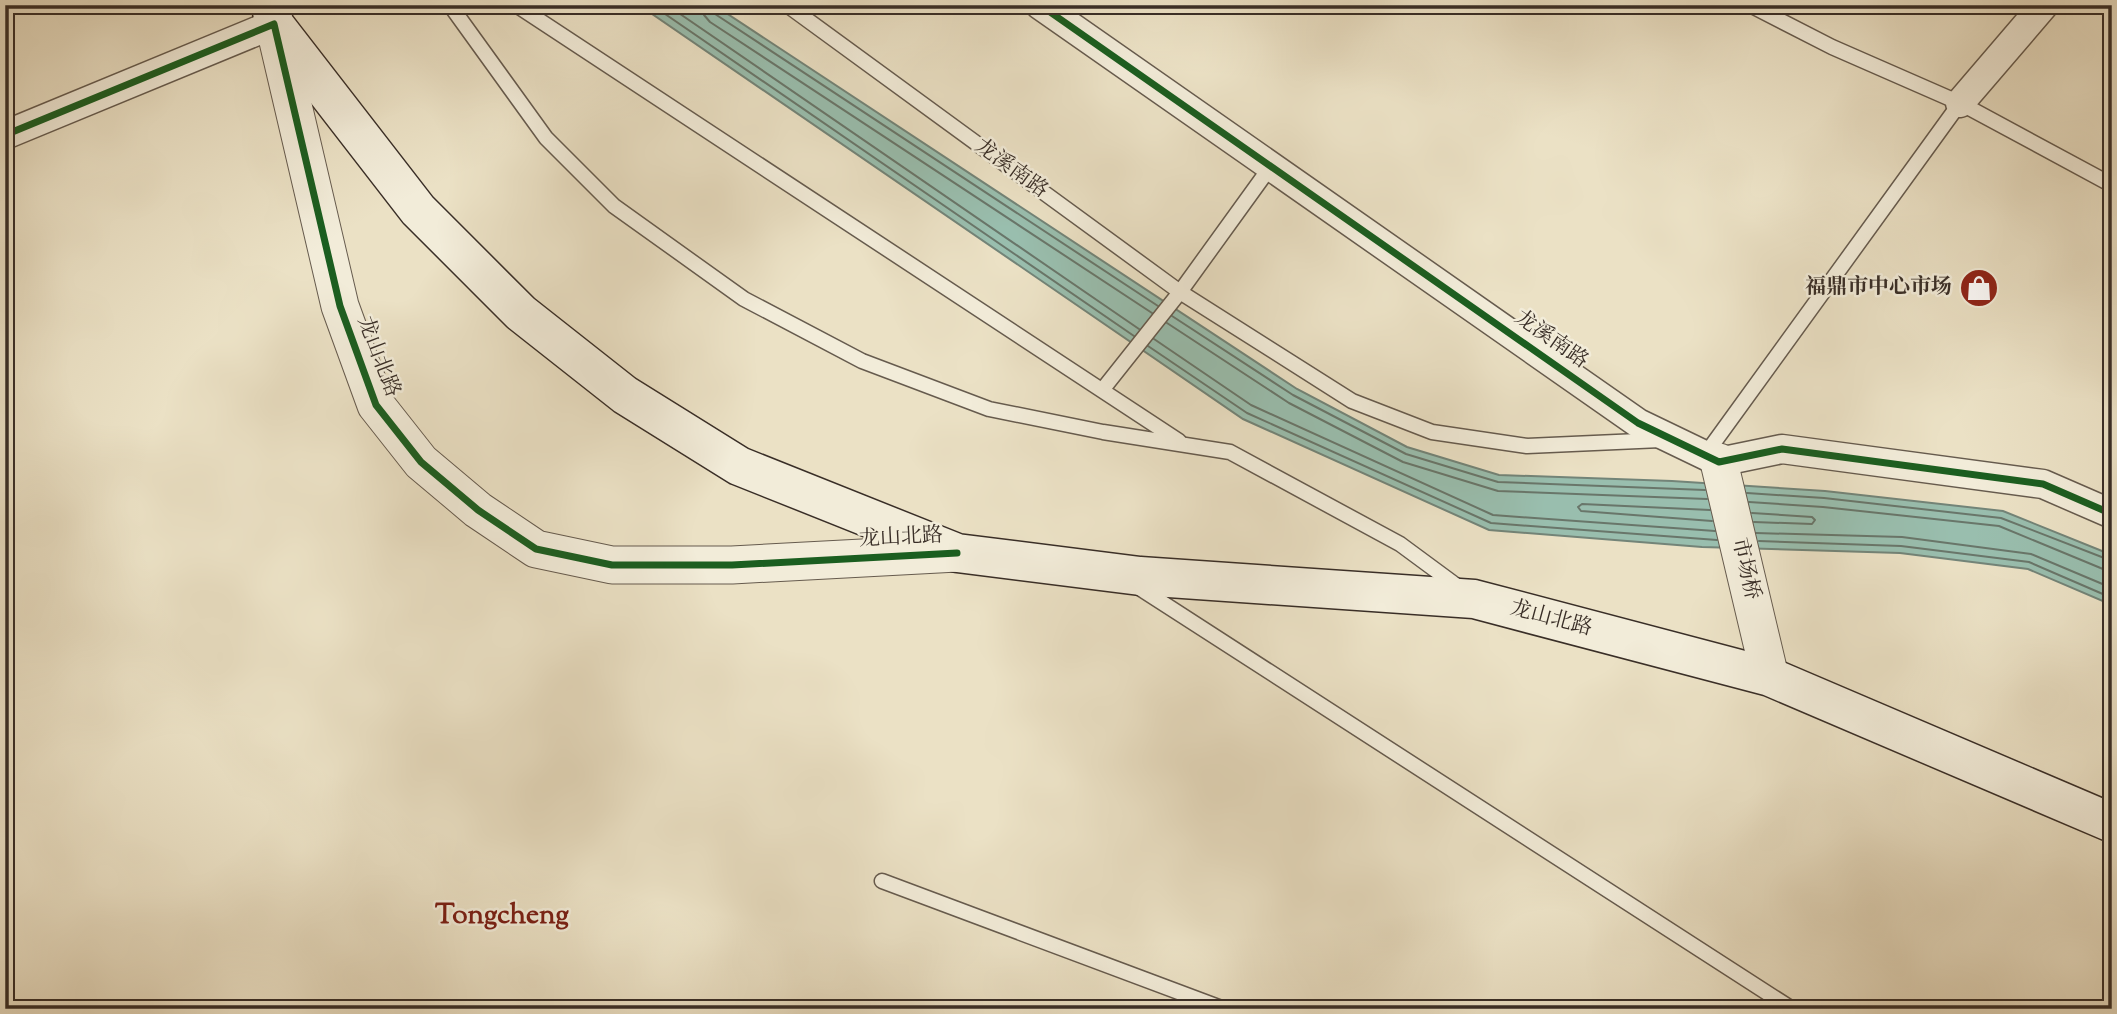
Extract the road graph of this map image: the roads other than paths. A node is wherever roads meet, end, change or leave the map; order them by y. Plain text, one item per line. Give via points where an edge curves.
1 (450, 5) edge
2 (516, 5) edge
3 (786, 5) edge
4 (1040, 5) edge
5 (1750, 5) edge
6 (2044, 5) edge
7 (272, 14) edge
8 (1960, 103) junction
9 (5, 135) edge
10 (1271, 166) junction
11 (2112, 185) edge
12 (1180, 292) junction
13 (1103, 389) junction
14 (1673, 440) junction
15 (1184, 444) junction
16 (1712, 458) junction
17 (2112, 514) edge
18 (957, 553) junction
19 (1117, 573) junction
20 (1474, 598) junction
21 (1770, 677) junction
22 (2112, 823) edge
23 (882, 881) dead end
24 (1224, 1009) edge
25 (1792, 1009) edge

1 - 15 lane via 546,138 614,206 744,299 862,361 989,409
2 - 13 lane
3 - 12 lane, 龙溪南路
4 - 10 street, 龙溪南路
5 - 8 lane
6 - 8 street
7 - 9 street
7 - 18 main road, 龙山北路 via 418,210 521,313 625,395 740,466
7 - 18 street, 龙山北路 via 340,306 376,405 421,462 478,510 536,549 612,565 732,565
8 - 11 lane
8 - 16 lane
10 - 12 lane
10 - 14 street, 龙溪南路 via 1638,422
12 - 13 lane
12 - 14 lane, 龙溪南路 via 1352,401 1432,432 1527,446
13 - 15 lane
14 - 16 street, 龙溪南路
15 - 20 lane via 1230,452 1400,544
16 - 17 street via 1782,449 2043,484
16 - 21 street, 市场桥
18 - 19 main road, 龙山北路
19 - 20 main road, 龙山北路
19 - 25 lane
20 - 21 main road, 龙山北路
21 - 22 main road, 龙山北路
23 - 24 lane

